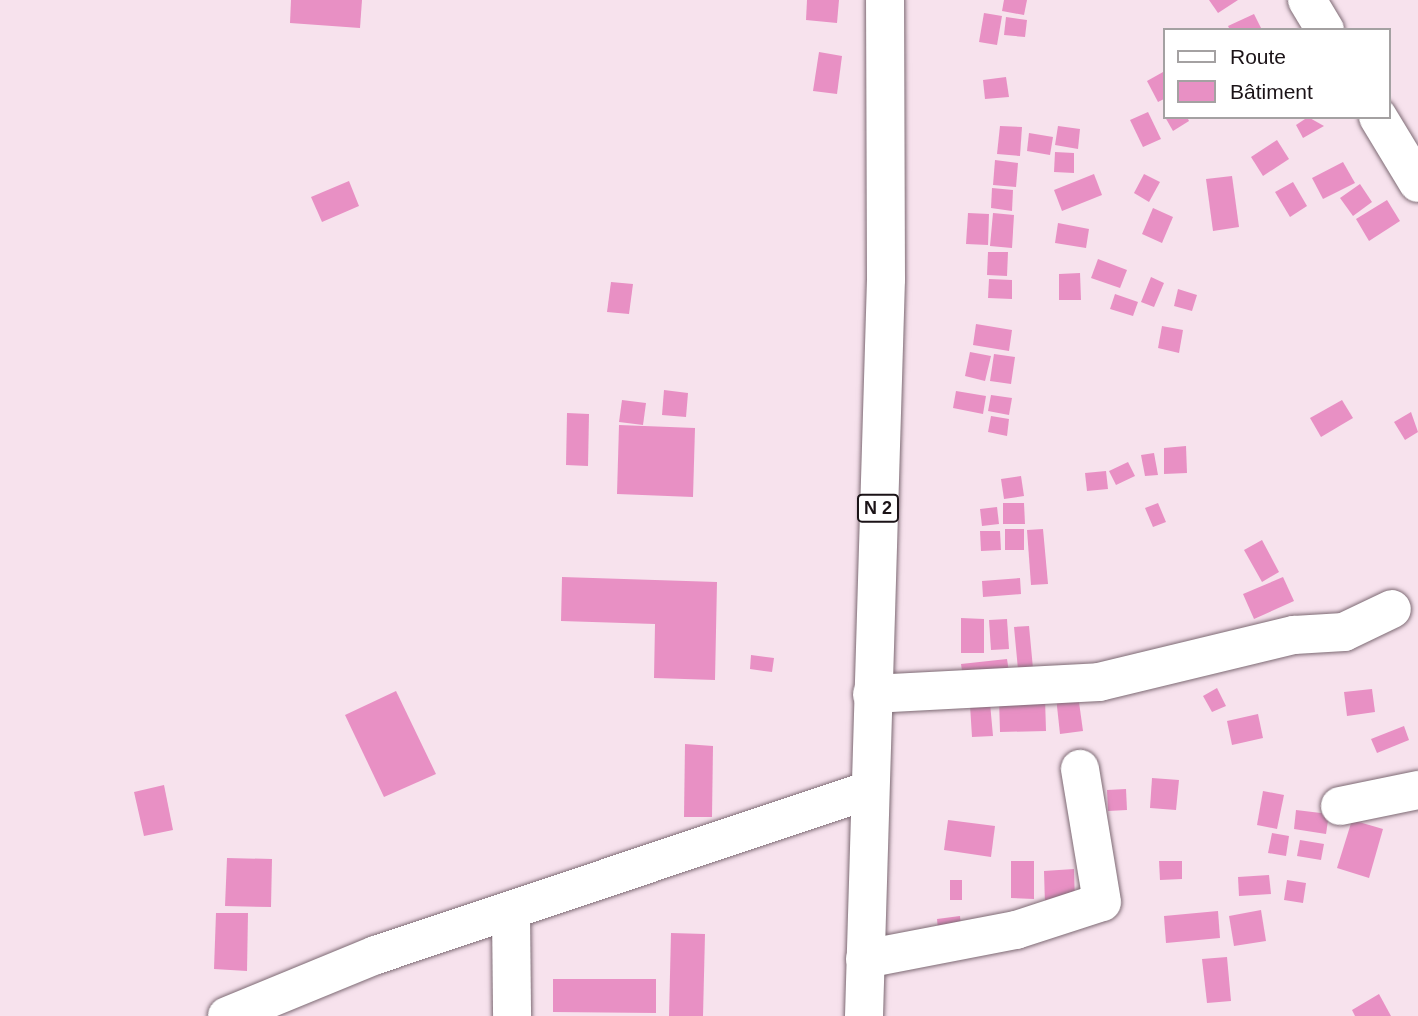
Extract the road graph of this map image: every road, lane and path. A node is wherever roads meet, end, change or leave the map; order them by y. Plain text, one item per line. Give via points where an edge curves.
1 (885, 0) edge
2 (1379, 119) edge
3 (1418, 183) edge
4 (1392, 609) dead end
5 (872, 694) junction
6 (1080, 769) dead end
7 (869, 790) junction
8 (1418, 790) edge
9 (1340, 806) dead end
10 (511, 913) junction
11 (865, 959) junction
12 (227, 1016) edge
13 (512, 1016) edge
14 (864, 1016) edge

1 - 5 street, N 2 via 886,279
2 - 3 street
4 - 5 street via 1344,632 1294,635 1098,682
5 - 7 street, N 2
6 - 11 street via 1102,902 1016,930
7 - 10 street
7 - 11 street, N 2
8 - 9 street
10 - 12 street via 376,954
10 - 13 street
11 - 14 street, N 2

